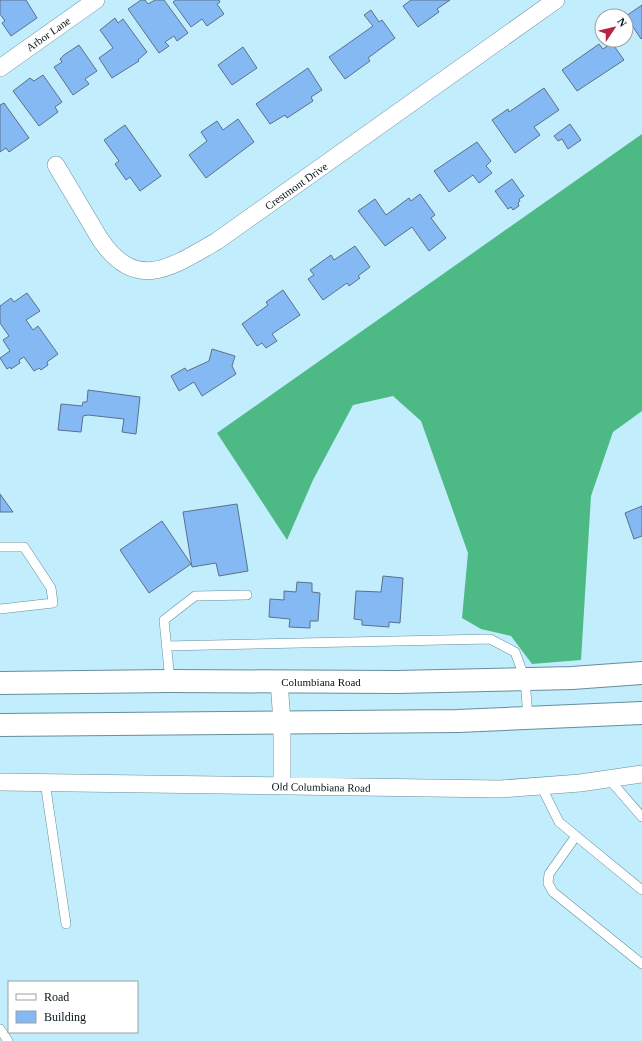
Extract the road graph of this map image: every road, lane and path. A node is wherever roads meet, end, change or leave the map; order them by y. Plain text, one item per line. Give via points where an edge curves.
1 (556, 0) edge
2 (90, 2) edge
3 (0, 68) edge
4 (56, 165) dead end
5 (0, 548) edge
6 (247, 595) dead end
7 (0, 609) edge
8 (166, 646) junction
9 (642, 673) edge
10 (525, 679) junction
11 (170, 681) junction
12 (278, 681) junction
13 (0, 683) edge
14 (642, 713) edge
15 (528, 718) junction
16 (282, 722) junction
17 (0, 725) edge
18 (642, 774) edge
19 (609, 779) junction
20 (0, 782) edge
21 (45, 782) junction
22 (282, 786) junction
23 (541, 786) junction
24 (642, 817) edge
25 (576, 836) junction
26 (642, 890) edge
27 (66, 924) dead end
28 (642, 964) edge
29 (0, 1029) edge
30 (8, 1041) edge

1 - 4 street, Crestmont Drive via 217,241 169,266 139,271 120,263 100,239
2 - 3 street, Arbor Lane
5 - 7 lane via 24,547 51,588 53,603
6 - 8 lane via 196,596 164,620
8 - 10 lane via 490,639 515,652
8 - 11 lane
9 - 10 main road, Columbiana Road
10 - 12 main road, Columbiana Road
10 - 15 lane
11 - 12 main road, Columbiana Road
11 - 13 main road, Columbiana Road
12 - 16 street
14 - 15 main road
15 - 16 main road
16 - 17 main road
16 - 22 street
18 - 19 street, Old Columbiana Road
19 - 23 street, Old Columbiana Road
19 - 24 lane
20 - 21 street, Old Columbiana Road
21 - 22 street, Old Columbiana Road
21 - 27 lane
22 - 23 street, Old Columbiana Road via 500,789
23 - 25 lane via 558,822
25 - 26 lane
25 - 28 lane via 549,874 548,883 553,892
29 - 30 lane

